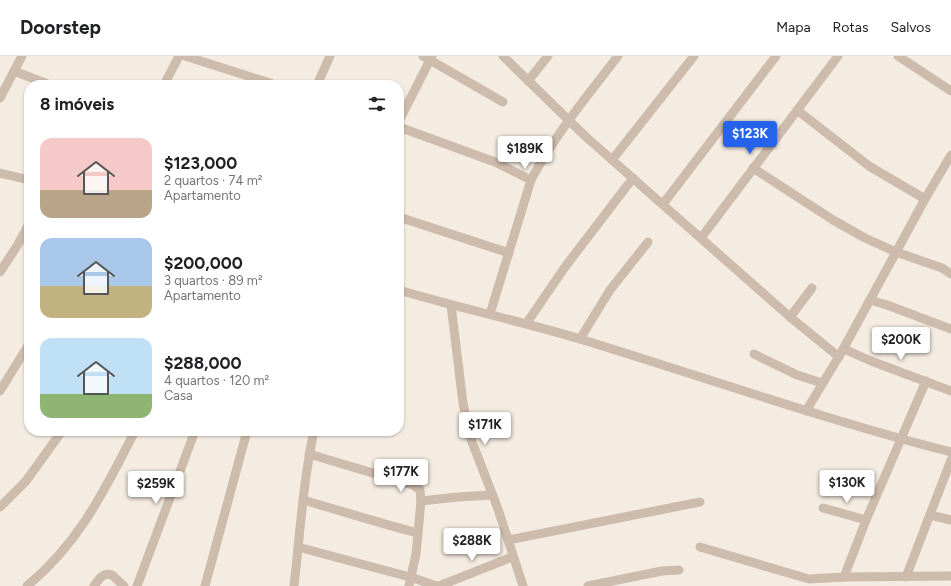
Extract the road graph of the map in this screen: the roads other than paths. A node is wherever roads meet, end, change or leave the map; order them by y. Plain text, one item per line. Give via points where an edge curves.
1 (22, 56) edge
2 (179, 56) edge
3 (185, 56) edge
4 (330, 56) edge
5 (503, 56) edge
6 (548, 56) edge
7 (618, 56) edge
8 (694, 56) edge
9 (776, 56) edge
10 (838, 56) edge
11 (898, 56) edge
12 (429, 57) edge
13 (14, 71) junction
14 (37, 80) edge
15 (167, 80) edge
16 (260, 80) edge
17 (319, 80) edge
18 (528, 81) junction
19 (951, 91) edge
20 (0, 98) edge
21 (503, 102) dead end
22 (797, 110) junction
23 (404, 112) edge
24 (568, 120) junction
25 (404, 129) edge
26 (951, 155) edge
27 (612, 160) junction
28 (753, 168) junction
29 (0, 173) edge
30 (633, 178) junction
31 (24, 179) edge
32 (531, 180) junction
33 (925, 199) junction
34 (663, 204) junction
35 (404, 219) edge
36 (24, 233) edge
37 (701, 238) junction
38 (648, 242) dead end
39 (896, 252) junction
40 (509, 253) junction
41 (0, 272) edge
42 (951, 274) edge
43 (812, 288) dead end
44 (404, 291) edge
45 (870, 300) junction
46 (451, 305) junction
47 (490, 314) junction
48 (790, 316) junction
49 (526, 324) junction
50 (951, 329) edge
51 (580, 339) junction
52 (844, 348) junction
53 (24, 352) edge
54 (754, 354) dead end
55 (839, 357) junction
56 (926, 381) junction
57 (822, 383) junction
58 (0, 390) edge
59 (951, 391) edge
60 (806, 411) junction
61 (58, 436) edge
62 (132, 436) edge
63 (193, 436) edge
64 (246, 436) edge
65 (313, 436) edge
66 (901, 439) junction
67 (951, 452) edge
68 (309, 454) junction
69 (951, 460) edge
70 (492, 495) junction
71 (303, 500) junction
72 (421, 501) junction
73 (700, 502) dead end
74 (0, 507) edge
75 (823, 508) dead end
76 (930, 515) junction
77 (866, 520) junction
78 (951, 520) edge
79 (418, 533) junction
80 (508, 540) junction
81 (298, 547) junction
82 (700, 547) dead end
83 (512, 557) junction
84 (680, 570) dead end
85 (951, 576) edge
86 (844, 577) junction
87 (906, 577) junction
88 (410, 582) edge
89 (809, 583) edge
90 (27, 586) edge
91 (94, 586) edge
92 (124, 586) edge
93 (137, 586) edge
94 (205, 586) edge
95 (294, 586) edge
96 (438, 586) edge
97 (522, 586) edge
98 (588, 586) edge

1 - 13 street
2 - 15 street
3 - 16 street
4 - 17 street
5 - 18 street
6 - 18 street
7 - 24 street
8 - 27 street
9 - 34 street
10 - 22 street
11 - 19 street
12 - 21 street
12 - 23 street
13 - 14 street
13 - 20 street
18 - 24 street
22 - 28 street
22 - 33 street via 869,166
24 - 27 street
24 - 32 street
25 - 32 street via 495,162
26 - 33 street
27 - 30 street
28 - 37 street
28 - 39 street via 833,220
29 - 31 street
30 - 34 street
30 - 49 street via 565,267
32 - 40 street
33 - 39 street
34 - 37 street
35 - 40 street
36 - 41 street
37 - 48 street
38 - 51 street via 610,290
39 - 42 street via 942,268
39 - 45 street
40 - 47 street
43 - 48 street
44 - 46 street
45 - 50 street
45 - 52 street
46 - 47 street
46 - 70 street via 467,422
47 - 49 street
48 - 55 street
49 - 51 street
51 - 60 street
52 - 55 street
52 - 56 street
53 - 58 street
54 - 57 street via 797,375
55 - 57 street
56 - 59 street
56 - 66 street
57 - 60 street
60 - 66 street
61 - 74 street via 26,481
62 - 90 street via 86,522 62,552
63 - 93 street
64 - 94 street
65 - 68 street
66 - 67 street
66 - 77 street
68 - 71 street
68 - 72 street via 416,486 420,490
69 - 76 street
70 - 72 street
70 - 80 street
71 - 79 street
71 - 81 street
72 - 79 street
73 - 80 street
75 - 77 street
76 - 78 street
76 - 87 street
77 - 86 street
79 - 88 street
80 - 83 street
81 - 88 street
81 - 95 street
82 - 89 street
83 - 96 street
83 - 97 street
84 - 98 street via 662,571
85 - 87 street
86 - 87 street
86 - 89 street
88 - 96 street
91 - 92 street via 102,576 109,574

